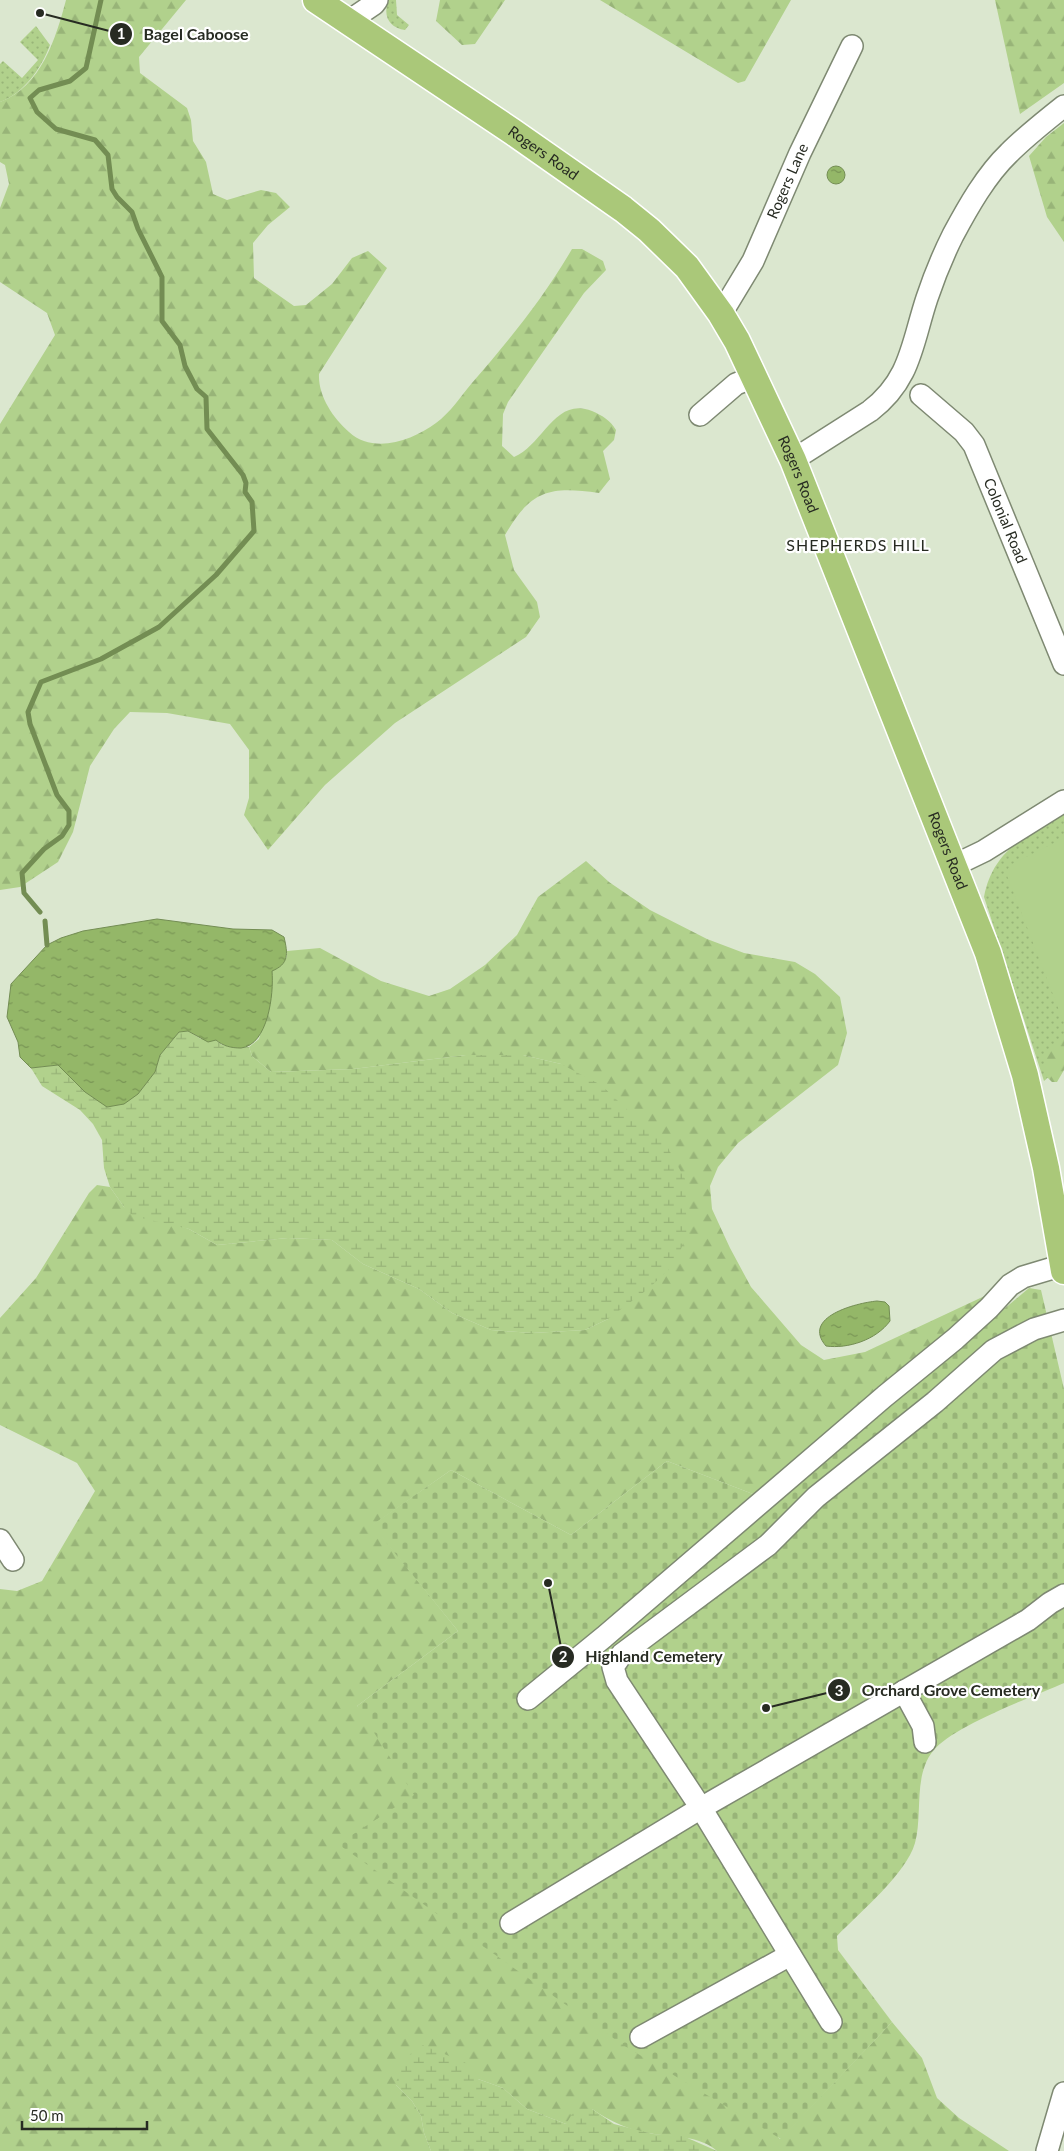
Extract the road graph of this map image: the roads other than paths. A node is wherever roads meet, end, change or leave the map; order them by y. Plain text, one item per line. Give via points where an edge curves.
1 (316, 0) edge
2 (377, 0) edge
3 (352, 11) edge
4 (852, 46) dead end
5 (1064, 106) edge
6 (721, 314) junction
7 (754, 376) junction
8 (921, 395) dead end
9 (700, 414) dead end
10 (793, 460) junction
11 (1064, 664) edge
12 (1064, 801) edge
13 (955, 865) junction
14 (1063, 1268) edge
15 (1064, 1320) edge
16 (0, 1540) edge
17 (13, 1560) dead end
18 (1064, 1595) edge
19 (904, 1691) junction
20 (528, 1700) dead end
21 (925, 1742) dead end
22 (701, 1808) junction
23 (511, 1923) dead end
24 (790, 1955) junction
25 (831, 2022) dead end
26 (641, 2037) dead end
27 (1064, 2093) edge
28 (1047, 2151) edge

1 - 3 main road, Rogers Road
2 - 3 street
3 - 6 main road, Rogers Road via 645,227 687,268
4 - 6 street, Rogers Lane via 800,153 754,261
5 - 10 street via 1009,152 975,197 938,271 914,345 896,386 870,411
6 - 7 main road, Rogers Road
7 - 9 street via 736,384
7 - 10 main road, Rogers Road
8 - 11 street, Colonial Road via 964,432 974,445
10 - 13 main road, Rogers Road
12 - 13 street via 984,851
13 - 14 main road, Rogers Road via 988,953 1025,1075 1046,1168
14 - 20 street via 1023,1277 1010,1285 948,1345
15 - 22 street via 1034,1329 994,1350 935,1402 816,1497 768,1545 616,1661 612,1667 617,1681
16 - 17 street
18 - 19 street via 1028,1620
19 - 21 street via 923,1726
19 - 22 street
22 - 23 street
22 - 24 street
24 - 25 street
24 - 26 street
27 - 28 street

